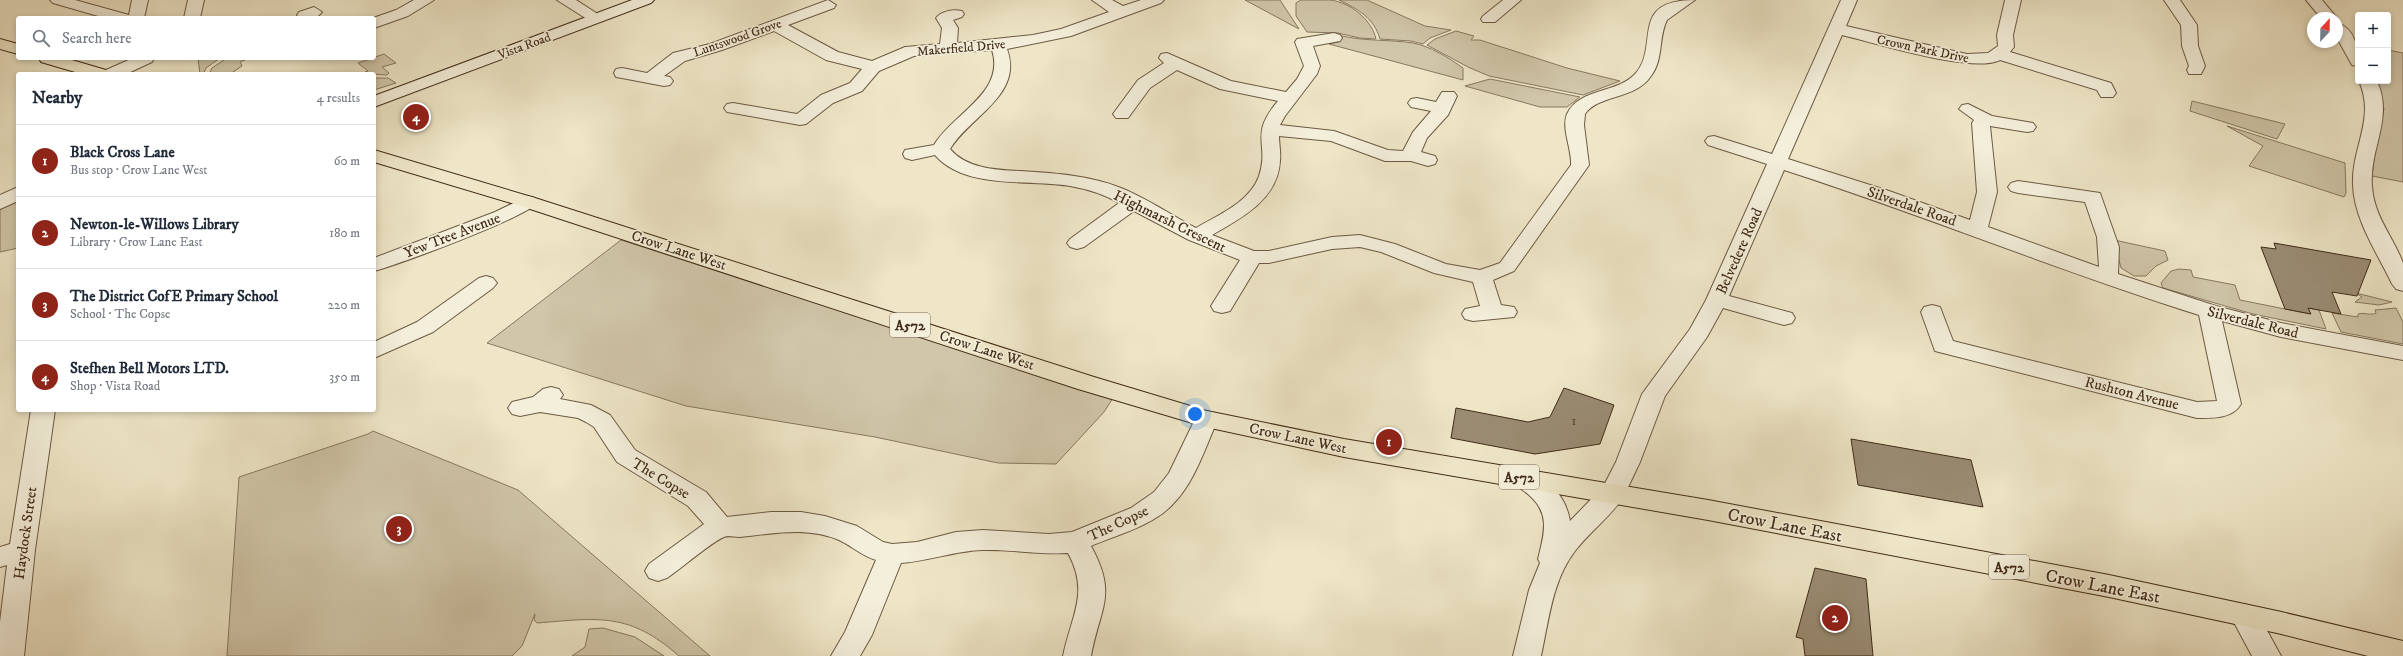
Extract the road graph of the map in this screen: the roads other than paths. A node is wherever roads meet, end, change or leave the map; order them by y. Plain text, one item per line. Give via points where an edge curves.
1 (89, 0) edge
2 (140, 0) edge
3 (196, 0) edge
4 (426, 0) edge
5 (565, 0) edge
6 (646, 0) edge
7 (1100, 0) edge
8 (1156, 0) edge
9 (1513, 0) edge
10 (1686, 0) edge
11 (1849, 0) edge
12 (2013, 0) edge
13 (2172, 0) edge
14 (2314, 0) edge
15 (64, 2) edge
16 (836, 5) edge
17 (1122, 12) junction
18 (2324, 12) edge
19 (116, 16) edge
20 (136, 16) edge
21 (192, 16) edge
22 (944, 17) dead end
23 (596, 18) junction
24 (1489, 19) dead end
25 (376, 21) edge
26 (776, 25) junction
27 (1837, 29) junction
28 (2343, 35) edge
29 (1334, 38) dead end
30 (0, 44) edge
31 (998, 45) junction
32 (16, 48) edge
33 (948, 48) junction
34 (1999, 54) junction
35 (2355, 55) edge
36 (54, 60) edge
37 (142, 60) edge
38 (874, 67) junction
39 (2196, 71) dead end
40 (93, 72) edge
41 (116, 72) edge
42 (622, 74) dead end
43 (650, 78) junction
44 (667, 81) dead end
45 (2369, 84) edge
46 (2107, 88) dead end
47 (402, 91) junction
48 (376, 98) edge
49 (1289, 98) junction
50 (376, 101) edge
51 (1417, 103) dead end
52 (376, 104) edge
53 (733, 108) dead end
54 (1968, 109) dead end
55 (1142, 118) dead end
56 (1987, 120) junction
57 (2027, 127) dead end
58 (1271, 130) junction
59 (1714, 141) dead end
60 (940, 149) junction
61 (912, 154) dead end
62 (1410, 155) junction
63 (376, 157) edge
64 (1428, 160) dead end
65 (1779, 162) junction
66 (2018, 187) dead end
67 (16, 194) edge
68 (0, 202) edge
69 (528, 202) junction
70 (1133, 202) junction
71 (1977, 230) junction
72 (1196, 236) junction
73 (1077, 243) dead end
74 (1252, 257) junction
75 (376, 264) edge
76 (1482, 277) junction
77 (2107, 277) junction
78 (486, 283) dead end
79 (2403, 284) edge
80 (1717, 300) junction
81 (1222, 306) dead end
82 (1490, 312) dead end
83 (1932, 312) dead end
84 (2209, 312) junction
85 (1784, 318) dead end
86 (376, 350) edge
87 (2403, 353) edge
88 (537, 402) dead end
89 (43, 412) edge
90 (1206, 419) junction
91 (1523, 478) junction
92 (1613, 493) junction
93 (720, 526) junction
94 (1076, 542) junction
95 (11, 554) edge
96 (892, 554) junction
97 (658, 571) dead end
98 (1546, 580) junction
99 (2244, 615) junction
100 (2403, 654) edge
101 (10, 656) edge
102 (845, 656) edge
103 (1077, 656) edge
104 (1527, 656) edge
105 (2267, 656) edge

1 - 15 street
2 - 20 street
3 - 21 street
4 - 25 street via 402,14
5 - 23 street
6 - 23 street, Vista Road
7 - 17 street
8 - 17 street, Makerfield Drive
9 - 24 street
10 - 76 street via 1663,15 1658,22 1654,55 1638,81 1623,90 1595,100 1576,113 1574,122 1582,156 1580,165 1507,267
11 - 27 street, Belvedere Road
12 - 34 street via 2005,35 2006,47
13 - 39 street via 2189,25 2190,46 2197,66
14 - 18 street
15 - 19 street
16 - 26 street, Luntswood Grove
17 - 31 street, Makerfield Drive via 1065,33
22 - 33 street via 950,28
23 - 47 street, Vista Road
26 - 38 street via 832,56
26 - 43 street, Luntswood Grove via 716,47 679,57
27 - 34 street, Crown Park Drive via 1957,58 1985,59
27 - 65 street, Belvedere Road
28 - 35 street
29 - 49 street via 1300,37 1312,66 1305,82
30 - 32 main road
31 - 33 street, Makerfield Drive
31 - 60 street via 1004,61 1001,81 994,93 952,132
33 - 38 street, Makerfield Drive via 910,51
34 - 46 street
36 - 40 main road
37 - 41 street
38 - 53 street, Makerfield Drive via 856,87 827,99 800,120
42 - 43 street
43 - 44 street
45 - 79 street via 2375,104 2362,174 2364,196 2375,228
47 - 48 street, Vista Road
47 - 50 street, Vista Road
47 - 52 street
49 - 55 street via 1226,85 1171,61 1144,84 1119,119
49 - 58 street via 1272,122
51 - 62 street via 1445,101 1439,115 1419,136
54 - 56 street
56 - 57 street
56 - 71 street via 1981,123 1987,192
58 - 62 street via 1323,134 1344,139 1385,155
58 - 72 street via 1271,167 1263,188 1243,208
59 - 65 street, Silverdale Road
60 - 61 street
60 - 70 street, Highmarsh Crescent via 951,162 962,167 1005,176 1082,182 1114,192
62 - 64 street
63 - 69 main road, Crow Lane West / A572
65 - 71 street, Silverdale Road via 1882,195
65 - 80 street, Belvedere Road
66 - 77 street via 2093,197 2109,246 2111,266
67 - 68 street
69 - 75 street, Yew Tree Avenue via 502,216
69 - 90 main road, Crow Lane West / A572
70 - 72 street, Highmarsh Crescent
70 - 73 street
71 - 77 street, Silverdale Road
72 - 74 street, Highmarsh Crescent
74 - 76 street, Highmarsh Crescent via 1269,257 1332,243 1360,241 1388,248 1441,269
74 - 81 street
76 - 82 street
77 - 84 street, Silverdale Road
78 - 86 street via 425,327
80 - 85 street
80 - 92 street, Belvedere Road via 1698,332 1654,394
83 - 84 street, Rushton Avenue via 1943,354 2197,410 2213,411 2225,408 2229,404
84 - 87 street, Silverdale Road via 2281,330
88 - 93 street, The Copse via 583,411 602,421 626,456 696,499
89 - 95 street, Haydock Street
90 - 91 main road, Crow Lane West / A572 via 1344,448
90 - 94 street, The Copse via 1180,477 1163,499 1140,515
91 - 92 main road, Crow Lane West / A572
91 - 98 street via 1550,498 1558,519
92 - 98 street, Belvedere Road via 1564,547
92 - 99 main road, Crow Lane East / A572 via 2102,585
93 - 96 street, The Copse via 801,522 848,533 876,550
93 - 97 street
94 - 96 street, The Copse via 1050,544 984,540 956,542 917,552
94 - 103 street, The Copse via 1092,579 1091,600
95 - 101 street, Haydock Street
96 - 102 street via 858,635
98 - 104 street
99 - 100 main road, Crow Lane East / A572
99 - 105 street

